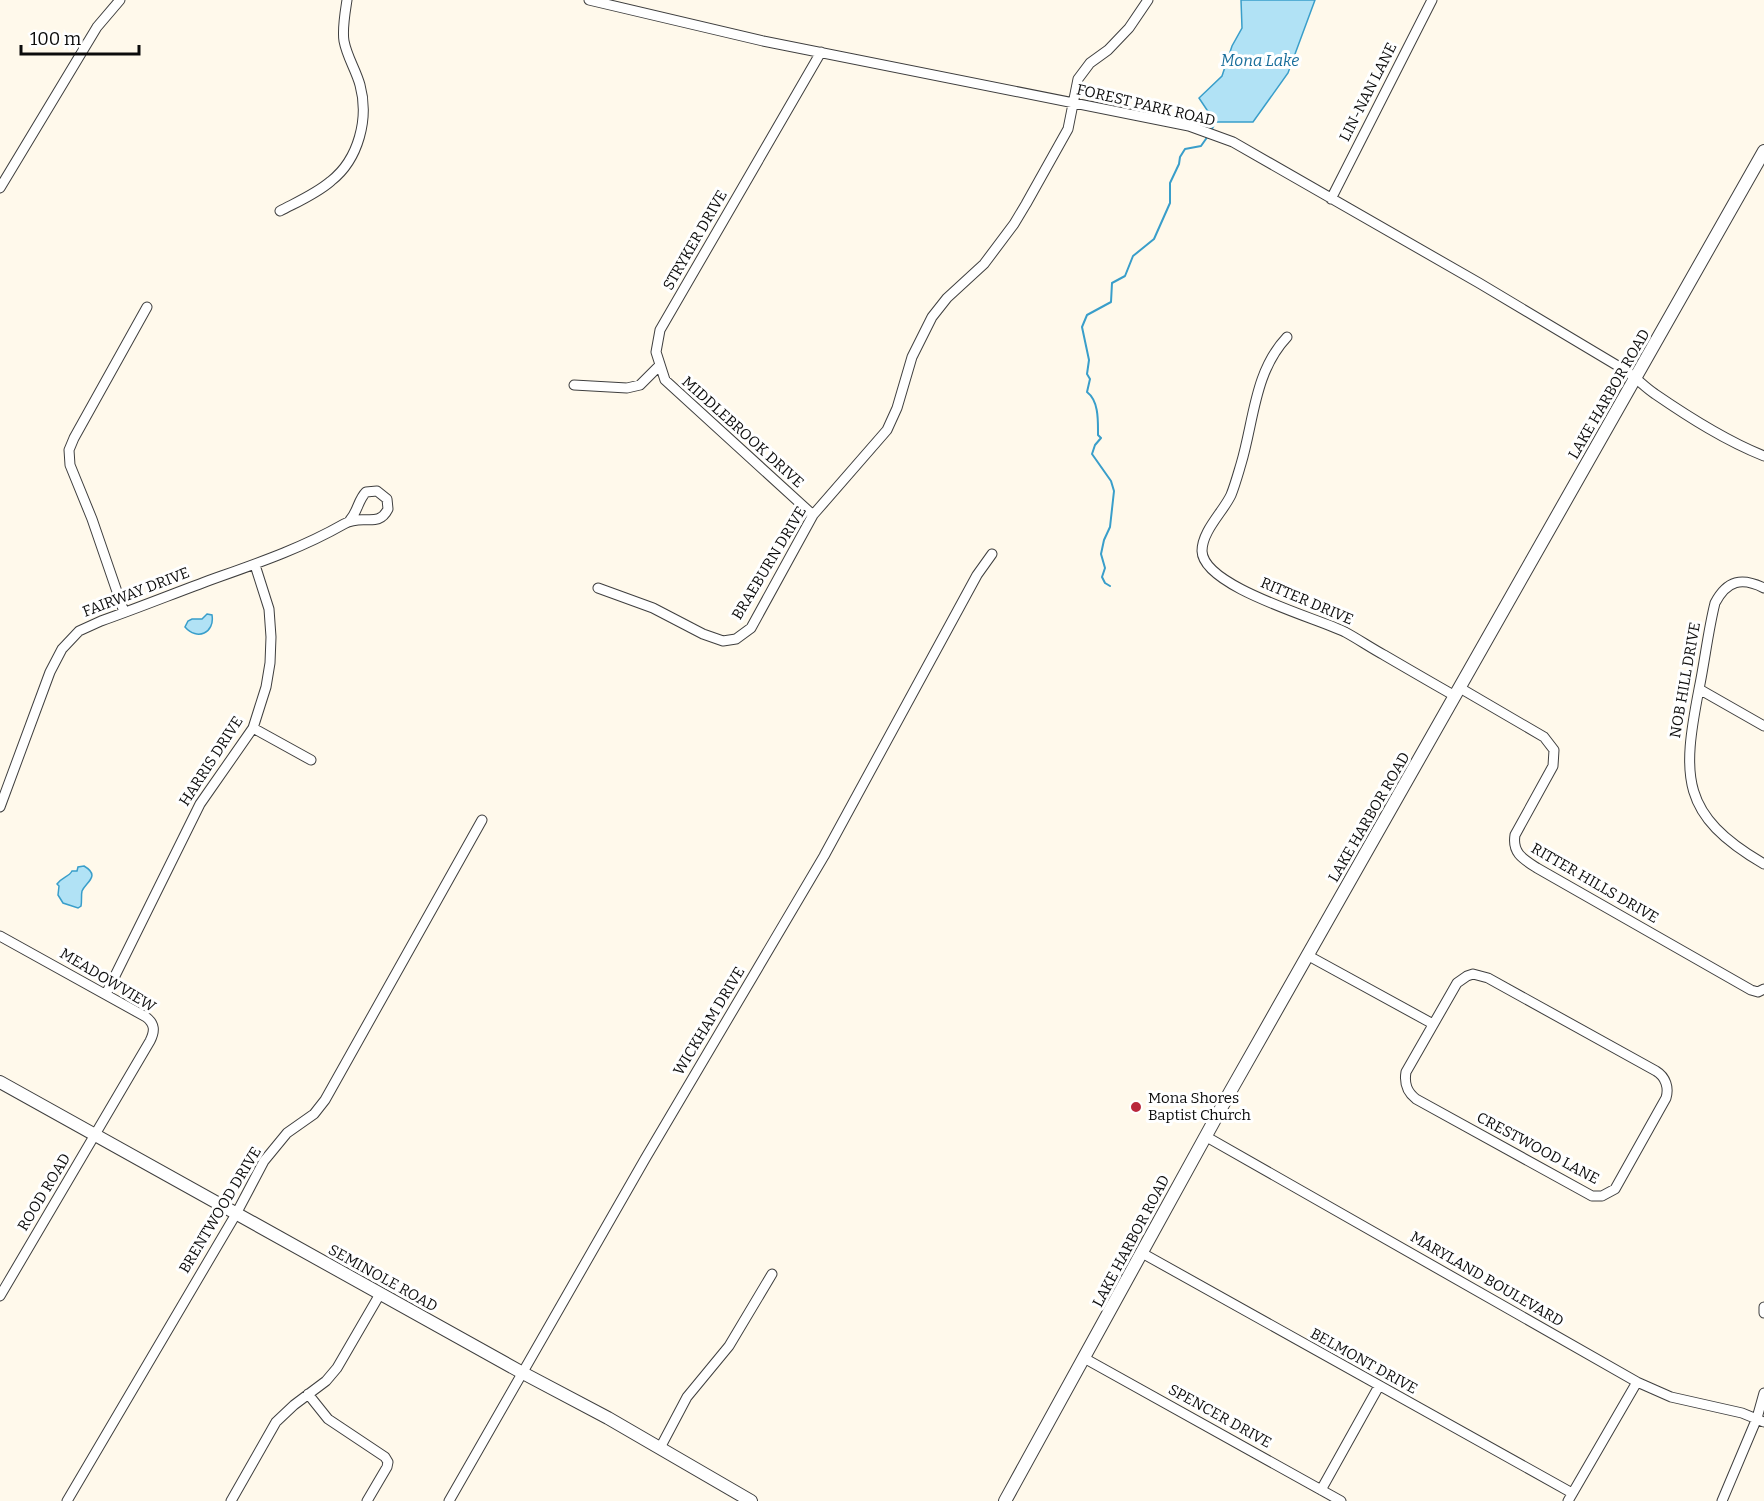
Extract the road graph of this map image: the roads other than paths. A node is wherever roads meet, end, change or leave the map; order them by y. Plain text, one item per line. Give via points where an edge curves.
1 (120, 0) edge
2 (347, 0) edge
3 (589, 0) edge
4 (1148, 0) edge
5 (1432, 0) edge
6 (821, 52) junction
7 (1072, 104) junction
8 (1764, 151) edge
9 (0, 188) edge
10 (1331, 199) junction
11 (280, 211) dead end
12 (147, 307) dead end
13 (1287, 337) dead end
14 (659, 366) junction
15 (1636, 377) junction
16 (574, 385) dead end
17 (1764, 456) edge
18 (813, 515) junction
19 (350, 520) dead end
20 (992, 554) dead end
21 (255, 564) junction
22 (598, 588) dead end
23 (1764, 588) edge
24 (124, 612) junction
25 (1699, 689) junction
26 (1458, 692) junction
27 (1764, 726) edge
28 (253, 728) junction
29 (311, 760) dead end
30 (0, 807) edge
31 (482, 820) dead end
32 (1764, 864) edge
33 (0, 936) edge
34 (1307, 955) junction
35 (1764, 989) edge
36 (106, 994) junction
37 (1433, 1024) junction
38 (0, 1082) edge
39 (95, 1135) junction
40 (1205, 1136) junction
41 (236, 1214) junction
42 (1142, 1253) junction
43 (772, 1274) dead end
44 (380, 1294) junction
45 (0, 1296) edge
46 (1764, 1307) edge
47 (1764, 1312) edge
48 (1084, 1358) junction
49 (521, 1372) junction
50 (1637, 1382) junction
51 (1379, 1386) junction
52 (1764, 1393) edge
53 (308, 1394) junction
54 (1760, 1420) edge
55 (660, 1448) junction
56 (1321, 1490) junction
57 (1570, 1497) edge
58 (67, 1501) edge
59 (231, 1501) edge
60 (367, 1501) edge
61 (449, 1501) edge
62 (751, 1501) edge
63 (1005, 1501) edge
64 (1341, 1501) edge
65 (1722, 1501) edge

1 - 9 street via 97,27
2 - 11 street via 344,40 364,102 359,138 345,167 333,180
3 - 6 street, FOREST PARK ROAD
4 - 7 street, BRAEBURN DRIVE via 1129,28 1078,79
5 - 10 street, LIN-NAN LANE
6 - 7 street, FOREST PARK ROAD
6 - 14 street, STRYKER DRIVE via 660,330 656,352
7 - 10 street, FOREST PARK ROAD via 1198,129 1226,139
7 - 18 street, BRAEBURN DRIVE via 1068,129 1014,224 984,264 947,298 930,320 886,430
8 - 15 street, LAKE HARBOR ROAD
10 - 15 street, FOREST PARK ROAD
12 - 24 street via 69,450 70,465
13 - 26 street, RITTER DRIVE via 1265,369 1242,464 1231,495 1207,535 1202,551 1204,560 1228,581 1269,604 1346,632
14 - 16 street via 640,385 627,388
14 - 18 street, MIDDLEBROOK DRIVE via 664,380
15 - 17 street, FOREST PARK ROAD via 1653,393 1733,443
15 - 26 street, LAKE HARBOR ROAD
18 - 22 street, BRAEBURN DRIVE via 751,628 736,639 713,638 653,608
19 - 21 street, FAIRWAY DRIVE via 306,544
20 - 49 street, WICKHAM DRIVE via 824,856
21 - 24 street, FAIRWAY DRIVE
21 - 28 street, HARRIS DRIVE via 269,609 271,637 266,687
23 - 25 street, NOB HILL DRIVE via 1752,582 1737,582 1718,596
24 - 30 street, FAIRWAY DRIVE via 79,631 62,649
25 - 27 street
25 - 32 street, NOB HILL DRIVE via 1688,754 1692,786 1719,832
26 - 34 street, LAKE HARBOR ROAD
26 - 35 street, RITTER HILLS DRIVE via 1544,737 1554,750 1553,766 1515,835 1518,855 1751,990
28 - 29 street
28 - 36 street, HARRIS DRIVE via 200,804
31 - 41 street, BRENTWOOD DRIVE via 325,1100 314,1114 287,1133 264,1161
33 - 36 street, MEADOWVIEW
34 - 37 street
34 - 40 street, LAKE HARBOR ROAD
36 - 39 street, MEADOWVIEW via 146,1017 154,1028
37 - 37 street, CRESTWOOD LANE via 1406,1072 1406,1087 1412,1096 1592,1196 1615,1189 1666,1098 1668,1089 1661,1074 1483,975 1460,979
38 - 39 street, SEMINOLE ROAD
39 - 41 street, SEMINOLE ROAD
39 - 45 street, ROOD ROAD
40 - 42 street, LAKE HARBOR ROAD
40 - 50 street, MARYLAND BOULEVARD
41 - 44 street, SEMINOLE ROAD
41 - 58 street, BRENTWOOD DRIVE
42 - 48 street, LAKE HARBOR ROAD
42 - 51 street, BELMONT DRIVE
43 - 55 street via 729,1346 687,1397
44 - 49 street, SEMINOLE ROAD
44 - 53 street via 337,1368
46 - 47 street
48 - 56 street, SPENCER DRIVE
48 - 63 street, LAKE HARBOR ROAD
49 - 55 street, SEMINOLE ROAD
49 - 61 street, WICKHAM DRIVE
50 - 54 street, MARYLAND BOULEVARD via 1681,1400
50 - 57 street
51 - 56 street
51 - 57 street, BELMONT DRIVE
52 - 54 street
53 - 59 street via 276,1422
53 - 60 street via 328,1419 388,1462
54 - 65 street
55 - 62 street, SEMINOLE ROAD
56 - 64 street, SPENCER DRIVE

